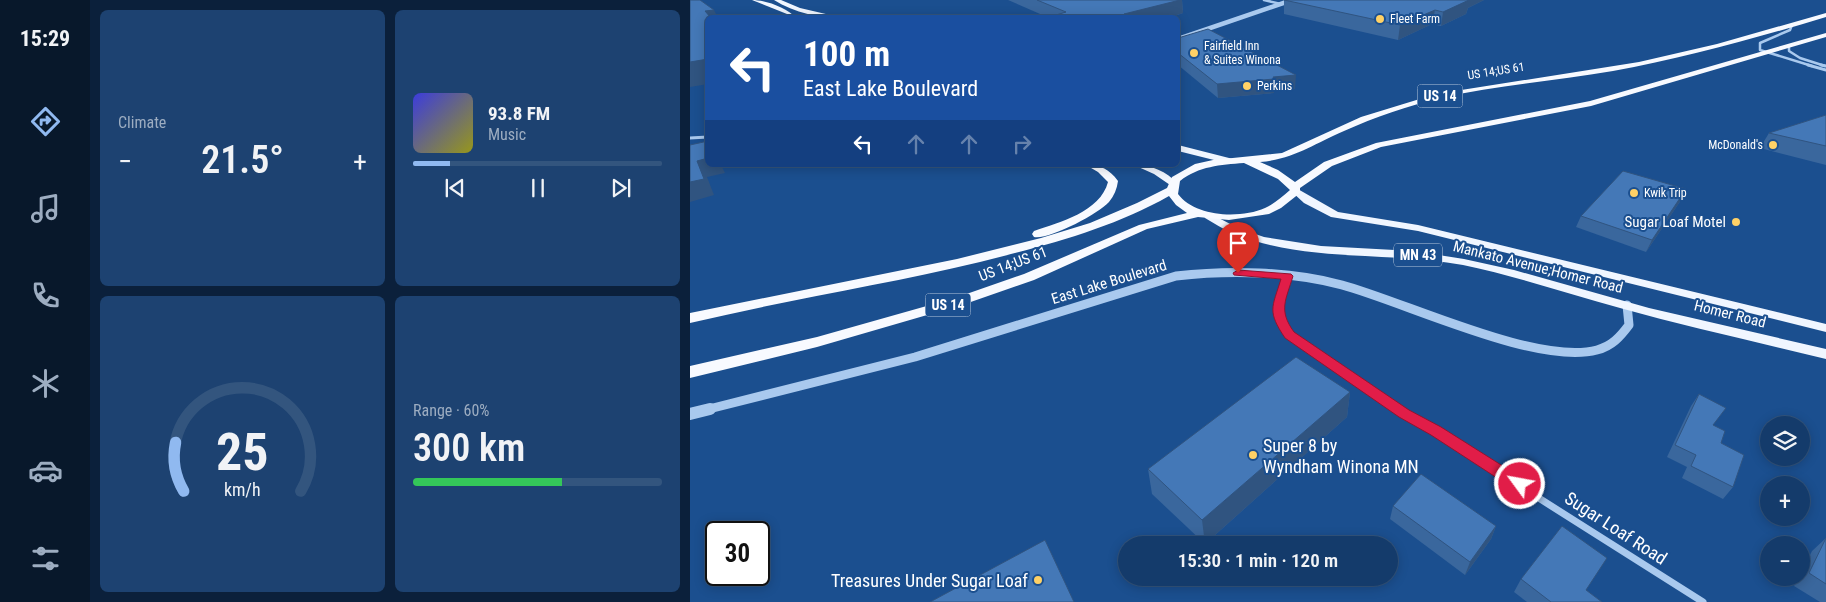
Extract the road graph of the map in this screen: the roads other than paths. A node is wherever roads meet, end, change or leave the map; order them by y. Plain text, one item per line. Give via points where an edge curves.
1 (755, 0) edge
2 (777, 0) edge
3 (1264, 0) edge
4 (1292, 0) edge
5 (1280, 4) junction
6 (791, 15) edge
7 (829, 15) edge
8 (1826, 15) edge
9 (1792, 25) junction
10 (1826, 34) edge
11 (1180, 38) edge
12 (1788, 46) junction
13 (1766, 52) junction
14 (1826, 66) edge
15 (1826, 70) edge
16 (705, 137) edge
17 (690, 138) edge
18 (1180, 148) edge
19 (1247, 160) junction
20 (1230, 161) junction
21 (1096, 167) edge
22 (1144, 167) edge
23 (1172, 187) junction
24 (1295, 189) junction
25 (1204, 214) junction
26 (938, 267) junction
27 (1288, 276) junction
28 (1646, 285) joint
29 (1627, 306) junction
30 (690, 318) edge
31 (1826, 328) edge
32 (1826, 354) edge
33 (690, 372) edge
34 (690, 414) edge
35 (1703, 602) edge

1 - 6 main road
2 - 7 main road via 798,9
3 - 5 street
4 - 5 street
5 - 11 street
8 - 9 highway, US 14
9 - 13 street via 1790,30 1760,43 1760,50
9 - 19 highway, US 14;US 61 / US 14 via 1642,64 1442,96 1364,119 1283,157
10 - 12 highway, US 14
12 - 13 highway, US 14
12 - 14 street via 1794,55
13 - 15 street
13 - 24 highway, US 14;US 61 / US 14 via 1591,103 1379,145 1328,164
16 - 17 street
18 - 20 main road
19 - 20 highway, US 14;US 61 / US 14
19 - 24 highway, US 14;US 61 / US 14 via 1266,168
20 - 23 highway, US 14;US 61 / US 14 via 1188,171
21 - 26 highway via 1113,181 1110,193 1097,207 1037,235
22 - 23 main road via 1156,172
23 - 25 highway via 1180,204
23 - 26 highway, US 14;US 61 / US 14 via 1123,213 1063,235
24 - 25 highway, US 14;US 61 / US 14 via 1276,208 1266,212 1232,217
24 - 28 main road, Mankato Avenue;Homer Road / MN 43 via 1335,215 1418,228
25 - 29 main road, Mankato Avenue;Homer Road / MN 43 via 1224,227 1290,245 1440,258 1515,274
25 - 33 highway, US 14;US 61 / US 14 via 1143,227 1029,277 960,301 817,342
26 - 30 highway, US 14;US 61 / US 14
27 - 29 street, East Lake Boulevard via 1341,285 1494,336 1531,347 1566,352 1597,350 1618,340 1629,325
27 - 34 street, East Lake Boulevard via 1238,273 1176,276 1106,295 915,357
27 - 35 street, Sugar Loaf Road via 1277,309 1279,320 1289,335 1404,413
28 - 31 main road, Homer Road / MN 43
29 - 32 main road, Homer Road / MN 43

